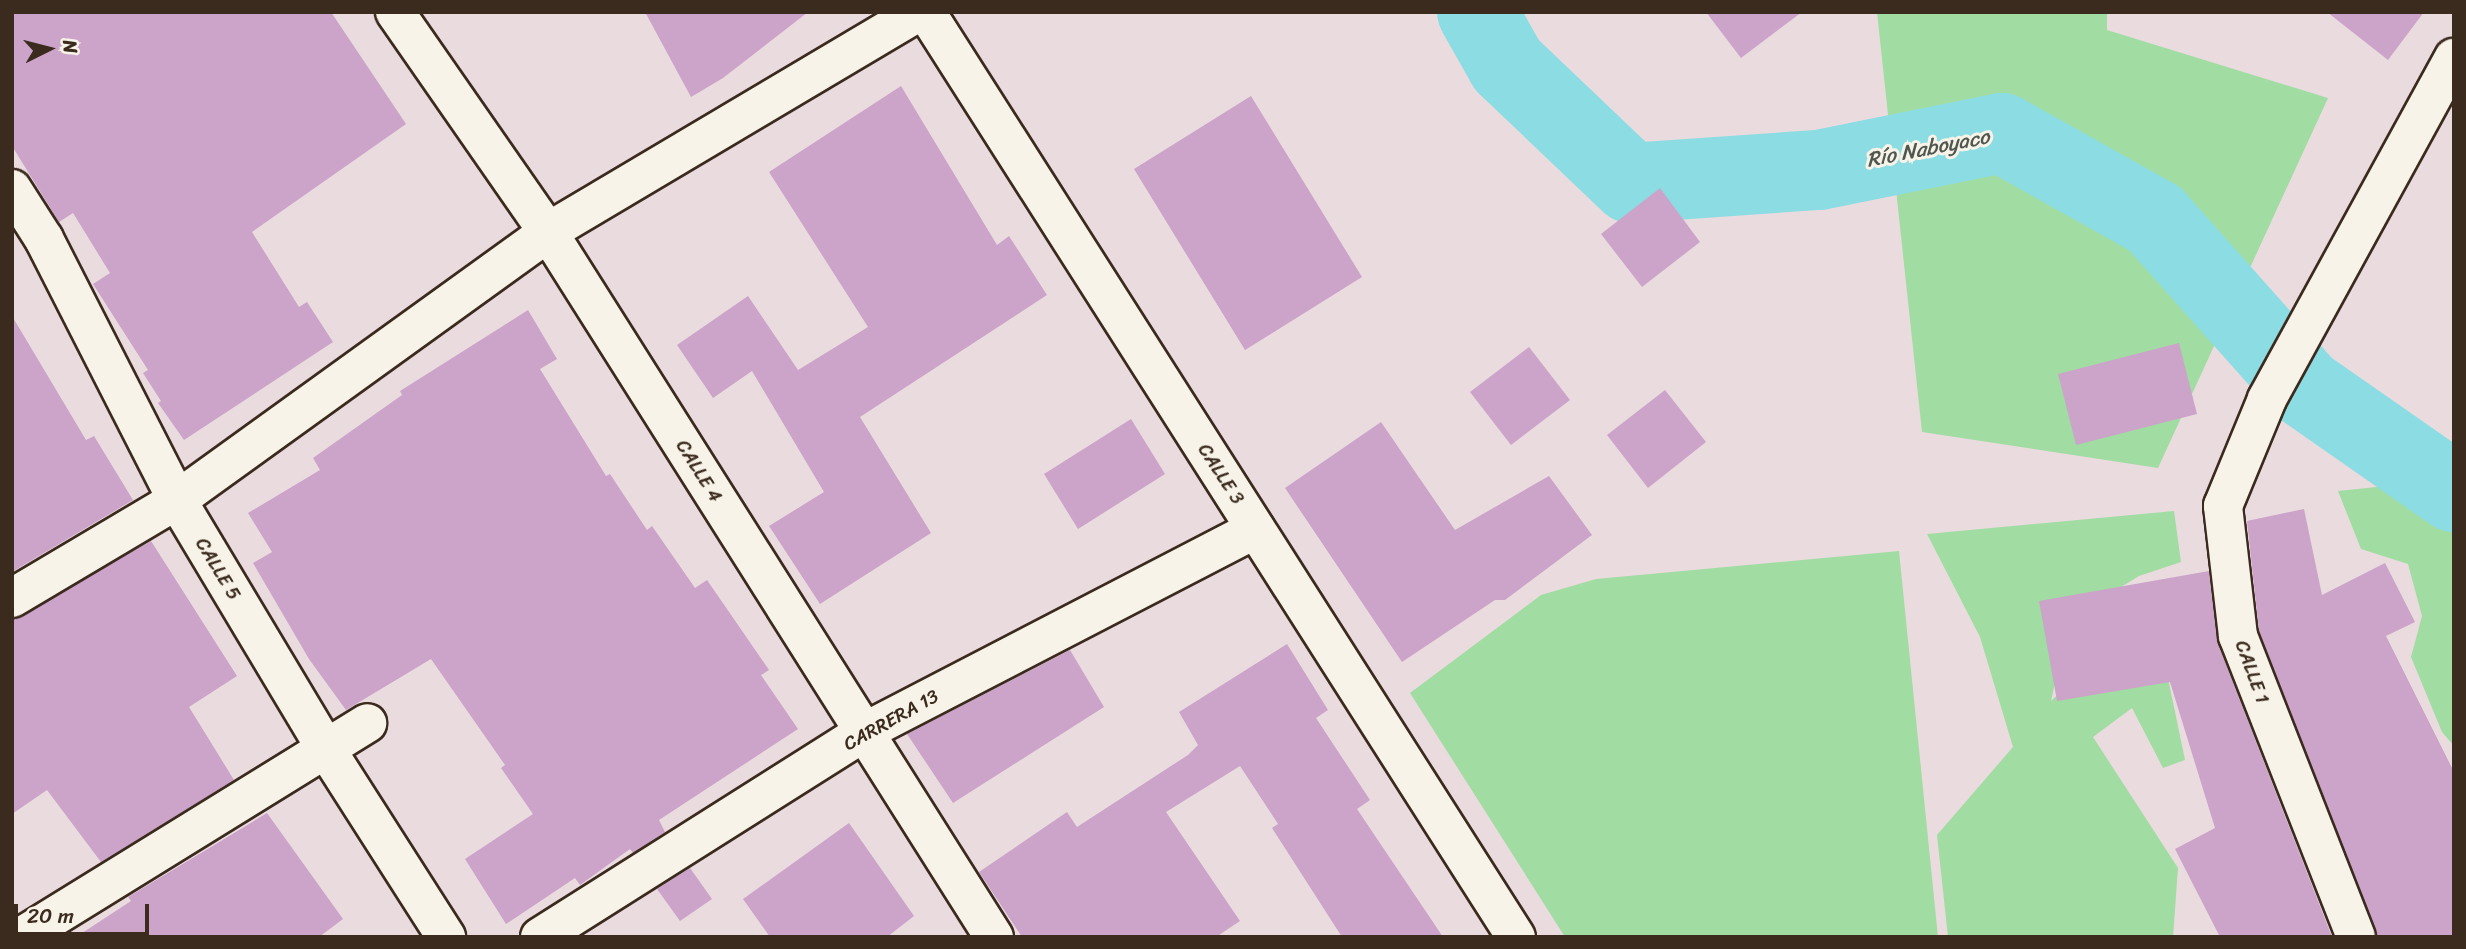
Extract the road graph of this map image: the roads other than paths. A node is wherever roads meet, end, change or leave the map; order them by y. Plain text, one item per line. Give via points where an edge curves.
1 (395, 12) edge
2 (918, 12) edge
3 (926, 12) edge
4 (2454, 58) edge
5 (12, 189) edge
6 (548, 232) junction
7 (177, 500) junction
8 (1256, 529) junction
9 (12, 598) edge
10 (367, 723) dead end
11 (864, 732) junction
12 (324, 746) junction
13 (21, 937) edge
14 (446, 937) edge
15 (540, 937) edge
16 (994, 937) edge
17 (1516, 937) edge
18 (2356, 937) edge

1 - 6 street, CALLE 4
2 - 6 street
3 - 8 street, CALLE 3
4 - 18 street, CALLE 1 via 2267,399 2223,506 2238,636
5 - 7 street, CALLE 5 via 44,239
6 - 7 street
6 - 11 street, CALLE 4
7 - 9 street
7 - 12 street, CALLE 5
8 - 11 street, CARRERA 13
8 - 17 street, CALLE 3
10 - 12 street
11 - 15 street, CARRERA 13
11 - 16 street, CALLE 4
12 - 13 street
12 - 14 street, CALLE 5

